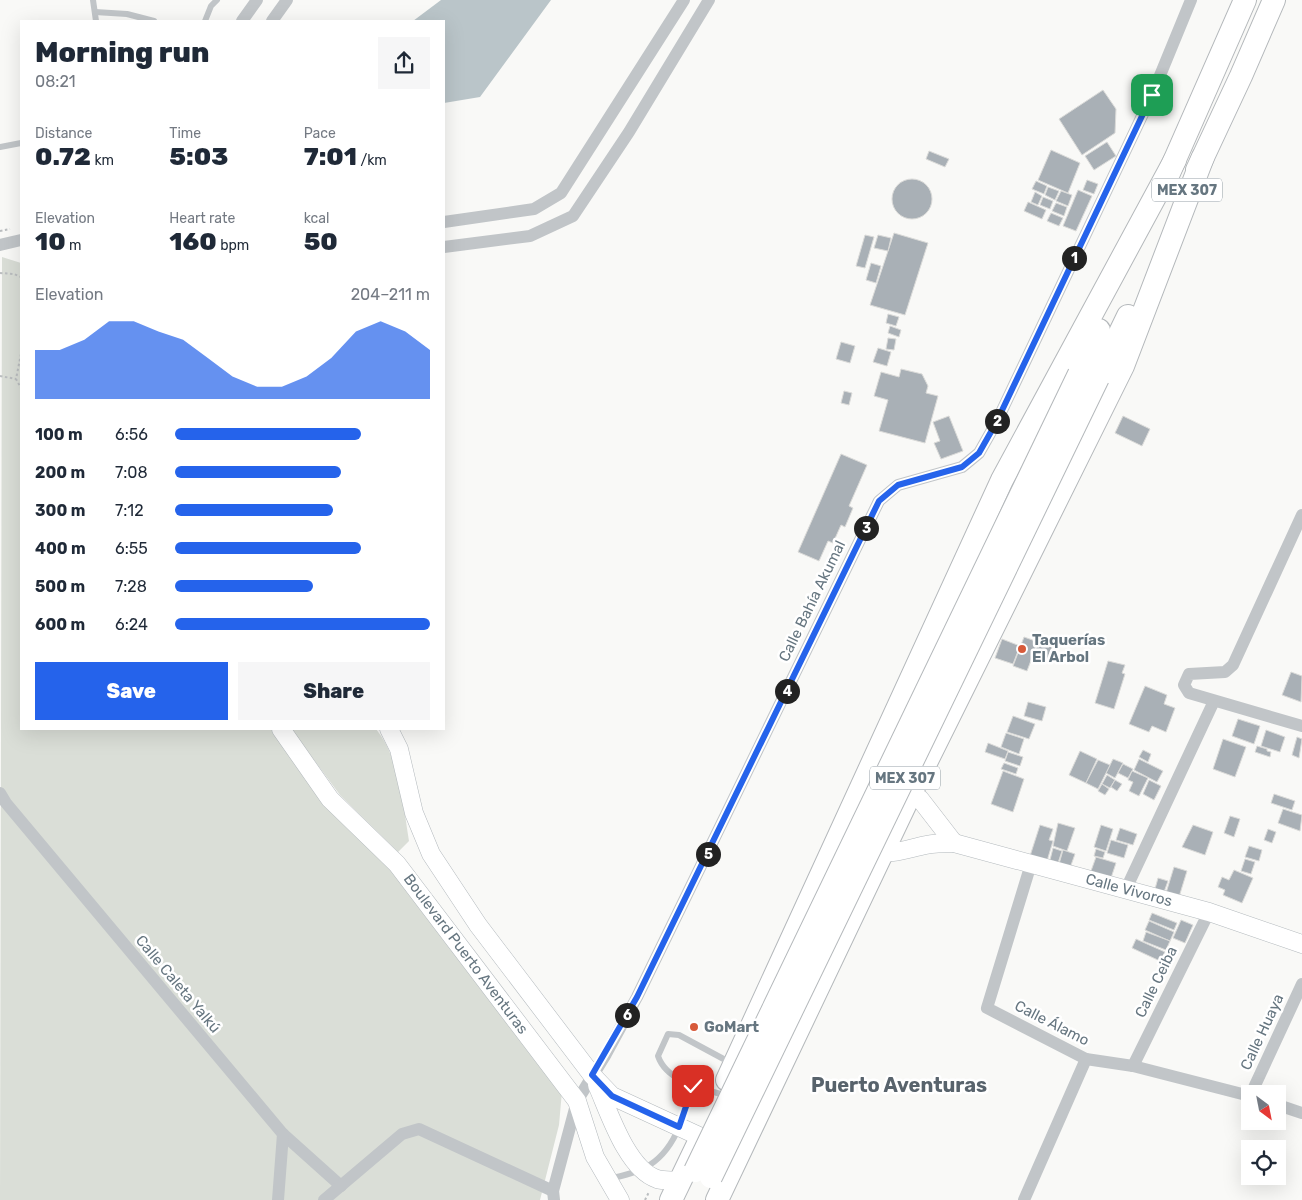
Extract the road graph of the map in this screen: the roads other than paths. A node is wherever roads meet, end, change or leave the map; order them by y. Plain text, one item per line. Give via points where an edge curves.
1 (93, 0) edge
2 (217, 0) edge
3 (257, 0) edge
4 (288, 0) edge
5 (684, 0) edge
6 (709, 0) edge
7 (1191, 0) edge
8 (1245, 0) edge
9 (1274, 0) edge
10 (95, 12) junction
11 (96, 20) edge
12 (150, 20) edge
13 (205, 20) edge
14 (243, 20) edge
15 (273, 20) edge
16 (663, 32) junction
17 (683, 42) junction
18 (20, 143) edge
19 (0, 147) edge
20 (1203, 158) junction
21 (1175, 160) junction
22 (445, 222) edge
23 (20, 240) edge
24 (0, 244) edge
25 (445, 247) edge
26 (1089, 376) junction
27 (1302, 515) edge
28 (1214, 701) junction
29 (1302, 726) edge
30 (282, 730) edge
31 (390, 730) edge
32 (862, 787) junction
33 (911, 794) junction
34 (2, 800) edge
35 (842, 827) junction
36 (954, 843) junction
37 (883, 853) junction
38 (1031, 864) junction
39 (1126, 889) junction
40 (1209, 912) junction
41 (1302, 944) edge
42 (1302, 984) edge
43 (1086, 1059) junction
44 (734, 1065) junction
45 (1133, 1066) junction
46 (592, 1075) junction
47 (1255, 1085) edge
48 (693, 1086) junction
49 (1241, 1093) edge
50 (721, 1094) junction
51 (577, 1100) junction
52 (1286, 1108) edge
53 (1302, 1113) edge
54 (679, 1127) junction
55 (283, 1134) junction
56 (701, 1137) junction
57 (642, 1170) junction
58 (608, 1179) junction
59 (341, 1186) junction
60 (687, 1186) edge
61 (554, 1195) edge
62 (278, 1200) edge
63 (324, 1200) edge
64 (620, 1200) edge
65 (700, 1200) edge
66 (717, 1200) edge
67 (1024, 1200) edge

1 - 10 lane
2 - 13 lane
3 - 14 street
4 - 15 street
5 - 16 street
6 - 17 street
7 - 46 street, Calle Bahía Akumal via 1152,95 996,423 979,453 962,467 898,485 879,501 642,988
8 - 21 highway, MEX 307
9 - 20 highway, MEX 307
10 - 11 lane
10 - 12 lane via 127,14
16 - 17 street
16 - 22 street via 561,193 534,209
17 - 25 street via 573,216 530,236
18 - 19 lane
20 - 26 highway, MEX 307
20 - 33 highway via 1123,366
21 - 26 highway, MEX 307
21 - 32 highway via 1002,480
23 - 24 street
26 - 60 highway, MEX 307, bridge
27 - 28 street via 1232,665 1225,672 1189,674 1184,685 1189,693
28 - 29 street
28 - 39 street
30 - 51 street, Boulevard Puerto Aventuras via 330,799 397,864
31 - 46 street, Boulevard Puerto Aventuras via 399,749 414,813 431,854 478,925
32 - 33 street via 874,784
32 - 35 highway
33 - 36 street via 927,807
33 - 37 highway
34 - 55 street, Calle Caleta Yalkú
35 - 37 street via 849,838 862,847
35 - 44 highway
36 - 37 street, Calle Vivoros via 927,845 896,854
36 - 38 street, Calle Vivoros
37 - 66 highway
38 - 39 street, Calle Vivoros
38 - 43 street, Calle Álamo via 987,1008
39 - 40 street, Calle Vivoros
40 - 41 street, Calle Vivoros
40 - 45 street, Calle Ceiba
42 - 47 street, Calle Huaya
43 - 45 street, Calle Álamo
43 - 67 street
44 - 48 lane via 679,1034 668,1034 658,1056 662,1067
44 - 50 highway
45 - 49 street, Calle Álamo
46 - 51 street, Calle Bahía Akumal
46 - 54 street, Boulevard Puerto Aventuras via 612,1096
46 - 57 street, Boulevard Puerto Aventuras via 619,1135
48 - 50 lane
48 - 54 lane
50 - 56 highway
51 - 58 street, Boulevard Puerto Aventuras via 595,1157
51 - 61 street, Calle Bahía Akumal
52 - 53 street
54 - 56 street, Boulevard Puerto Aventuras
54 - 57 lane via 668,1149
55 - 59 street, Calle Caleta Yalkú
55 - 62 street
56 - 60 highway
57 - 58 lane
57 - 60 street via 657,1179
58 - 64 street, Boulevard Puerto Aventuras
59 - 61 street via 402,1134 419,1129
59 - 63 street
60 - 65 highway, MEX 307

